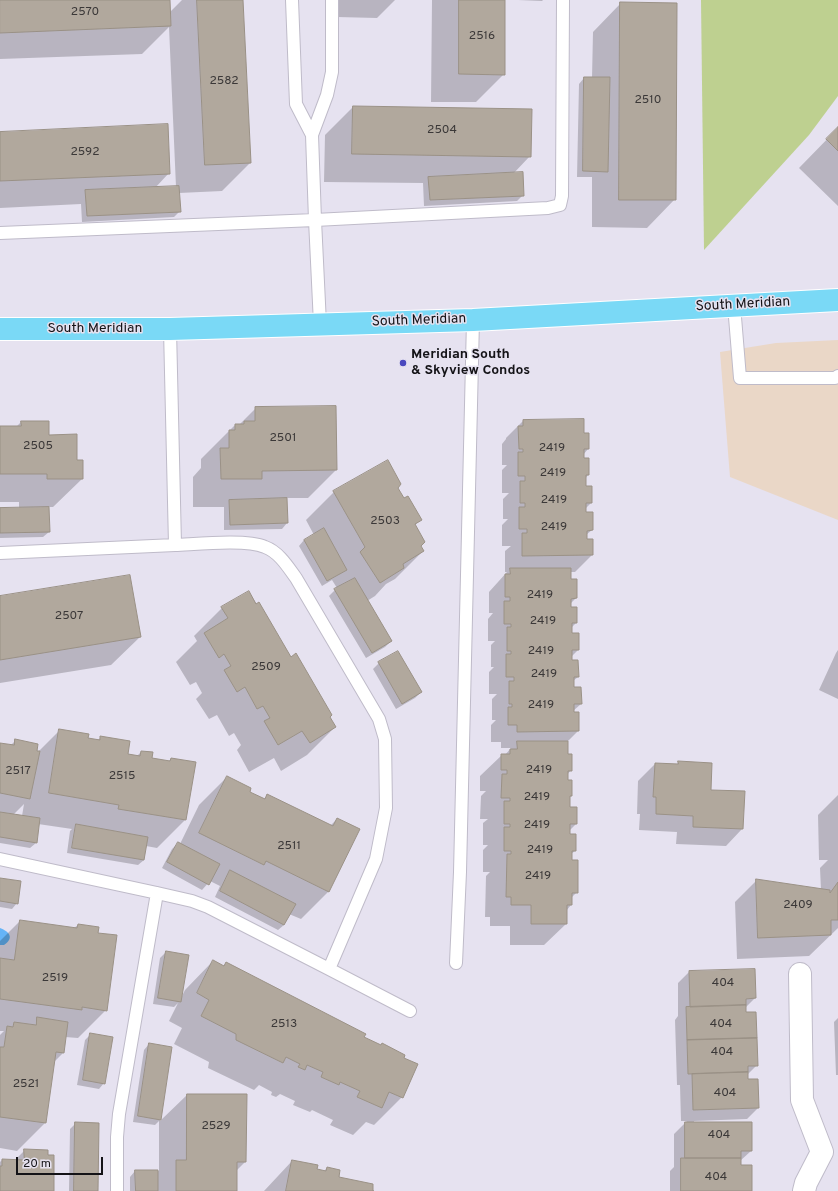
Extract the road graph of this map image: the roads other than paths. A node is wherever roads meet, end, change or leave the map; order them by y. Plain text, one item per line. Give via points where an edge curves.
1 (292, 0) edge
2 (332, 0) edge
3 (563, 0) edge
4 (312, 135) junction
5 (315, 220) junction
6 (0, 233) edge
7 (838, 300) edge
8 (734, 306) junction
9 (473, 320) junction
10 (320, 324) junction
11 (170, 329) junction
12 (0, 330) edge
13 (838, 376) edge
14 (175, 545) junction
15 (0, 553) edge
16 (0, 859) edge
17 (157, 893) junction
18 (456, 963) dead end
19 (329, 969) junction
20 (800, 974) dead end
21 (410, 1011) dead end
22 (830, 1152) edge
23 (116, 1191) edge
24 (804, 1191) edge

1 - 4 lane via 296,104
2 - 4 lane via 332,72
3 - 5 lane via 560,205 548,208
4 - 5 lane
5 - 6 lane
5 - 10 lane
7 - 8 main road, South Meridian
8 - 9 main road, South Meridian
8 - 13 lane via 740,378
9 - 10 main road, South Meridian
9 - 18 lane
10 - 11 main road, South Meridian
11 - 12 main road, South Meridian
11 - 14 lane
14 - 15 lane
14 - 19 lane via 246,543 266,547 282,559 296,578 379,718 385,739 386,808 376,859
16 - 17 lane
17 - 19 lane via 208,907
17 - 23 lane via 119,1114
19 - 21 lane
20 - 22 street via 802,1100
22 - 24 street via 806,1183

